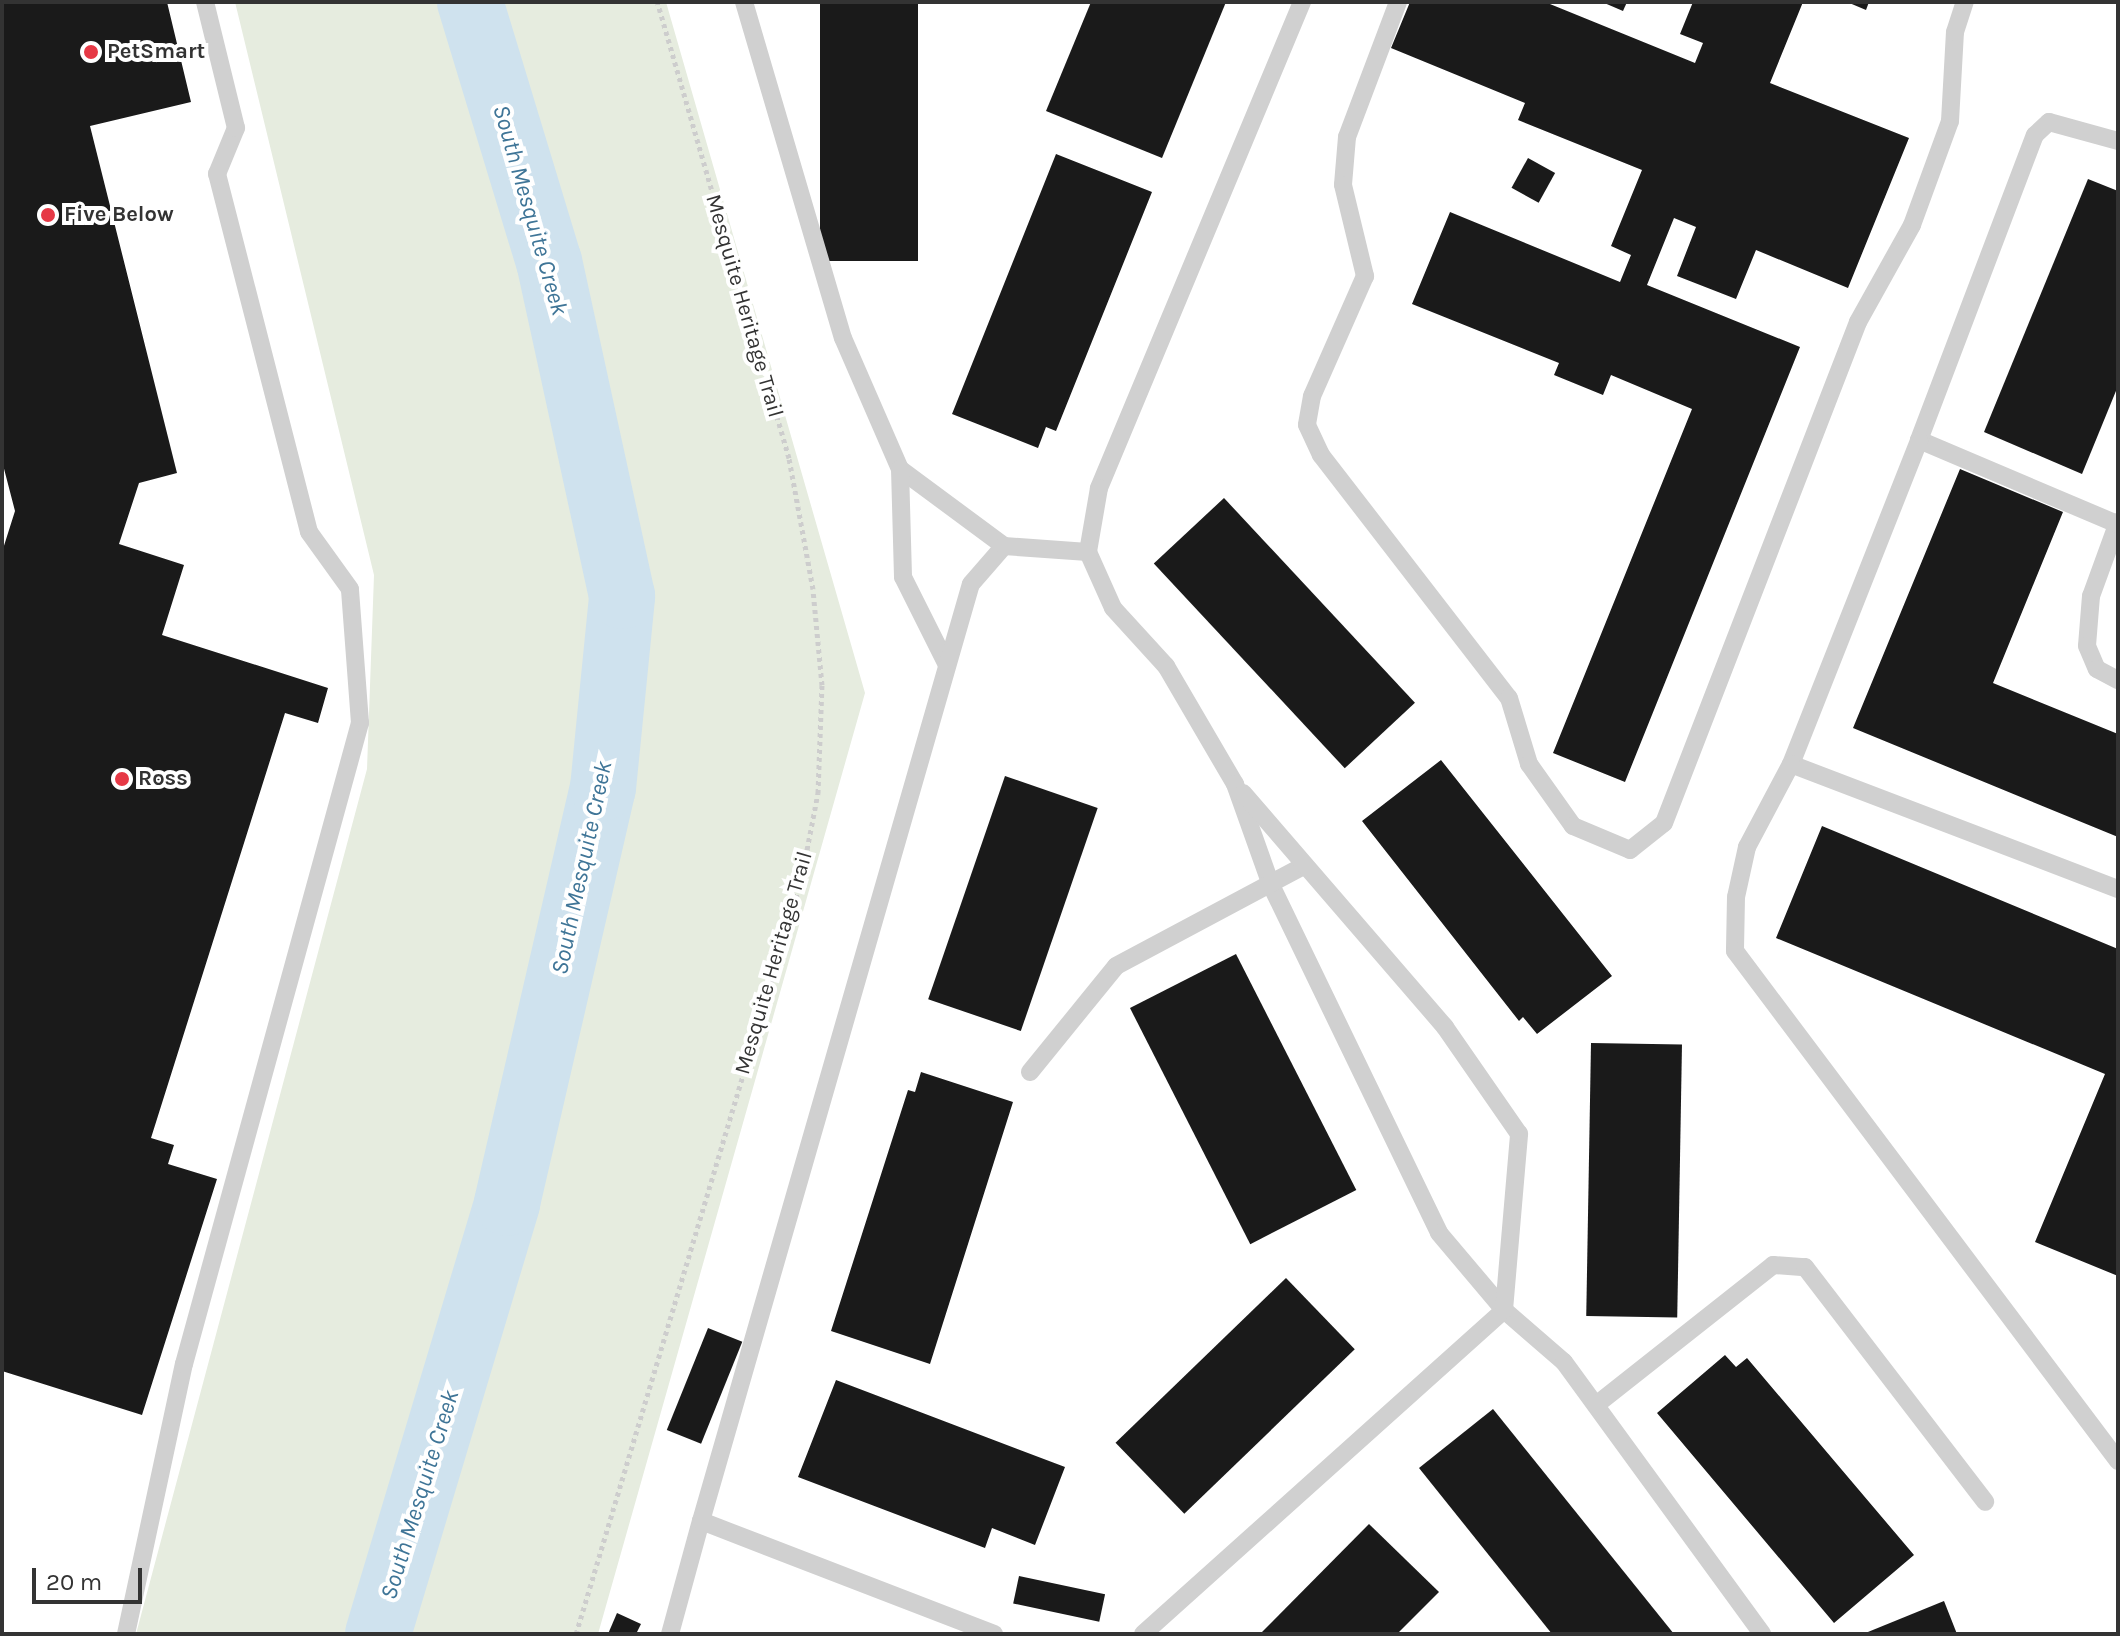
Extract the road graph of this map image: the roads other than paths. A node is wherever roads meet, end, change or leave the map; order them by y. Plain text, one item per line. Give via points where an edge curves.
1 (205, 2) edge
2 (744, 2) edge
3 (1302, 2) edge
4 (1398, 2) edge
5 (1965, 2) edge
6 (2118, 141) edge
7 (1919, 440) junction
8 (900, 469) junction
9 (2118, 523) edge
10 (1004, 546) junction
11 (1088, 552) junction
12 (947, 665) junction
13 (2118, 680) edge
14 (1791, 764) junction
15 (1235, 784) junction
16 (1305, 865) junction
17 (1271, 885) junction
18 (2118, 889) edge
19 (1030, 1072) dead end
20 (1504, 1310) junction
21 (1596, 1405) junction
22 (2118, 1461) edge
23 (1985, 1502) dead end
24 (701, 1521) junction
25 (126, 1634) edge
26 (670, 1634) edge
27 (994, 1634) edge
28 (1143, 1634) edge
29 (1762, 1634) edge

1 - 25 lane via 236,128 217,174 309,532 350,589 360,723 184,1364
2 - 8 lane via 843,338
3 - 11 lane via 1099,488
4 - 5 lane via 1347,137 1343,185 1365,276 1340,343 1312,396 1307,425 1321,455 1509,698 1529,764 1573,826 1630,850 1664,823 1858,322 1912,225 1950,121 1955,32
6 - 7 lane via 2049,122 2035,135
7 - 9 lane
7 - 14 lane
8 - 10 lane
8 - 12 lane via 903,577
9 - 13 lane via 2091,596 2087,646 2097,669
10 - 11 lane
10 - 12 lane via 971,584
11 - 15 lane via 1113,608 1166,666
12 - 24 lane
14 - 18 lane
14 - 22 lane via 1747,847 1736,897 1735,951
15 - 16 lane
15 - 17 lane
16 - 17 lane
16 - 20 lane via 1445,1027 1519,1134
17 - 19 lane via 1116,966
17 - 20 lane via 1439,1233
20 - 21 lane via 1564,1362
20 - 28 lane
21 - 23 lane via 1773,1265 1805,1267
21 - 29 lane
24 - 26 lane
24 - 27 lane

